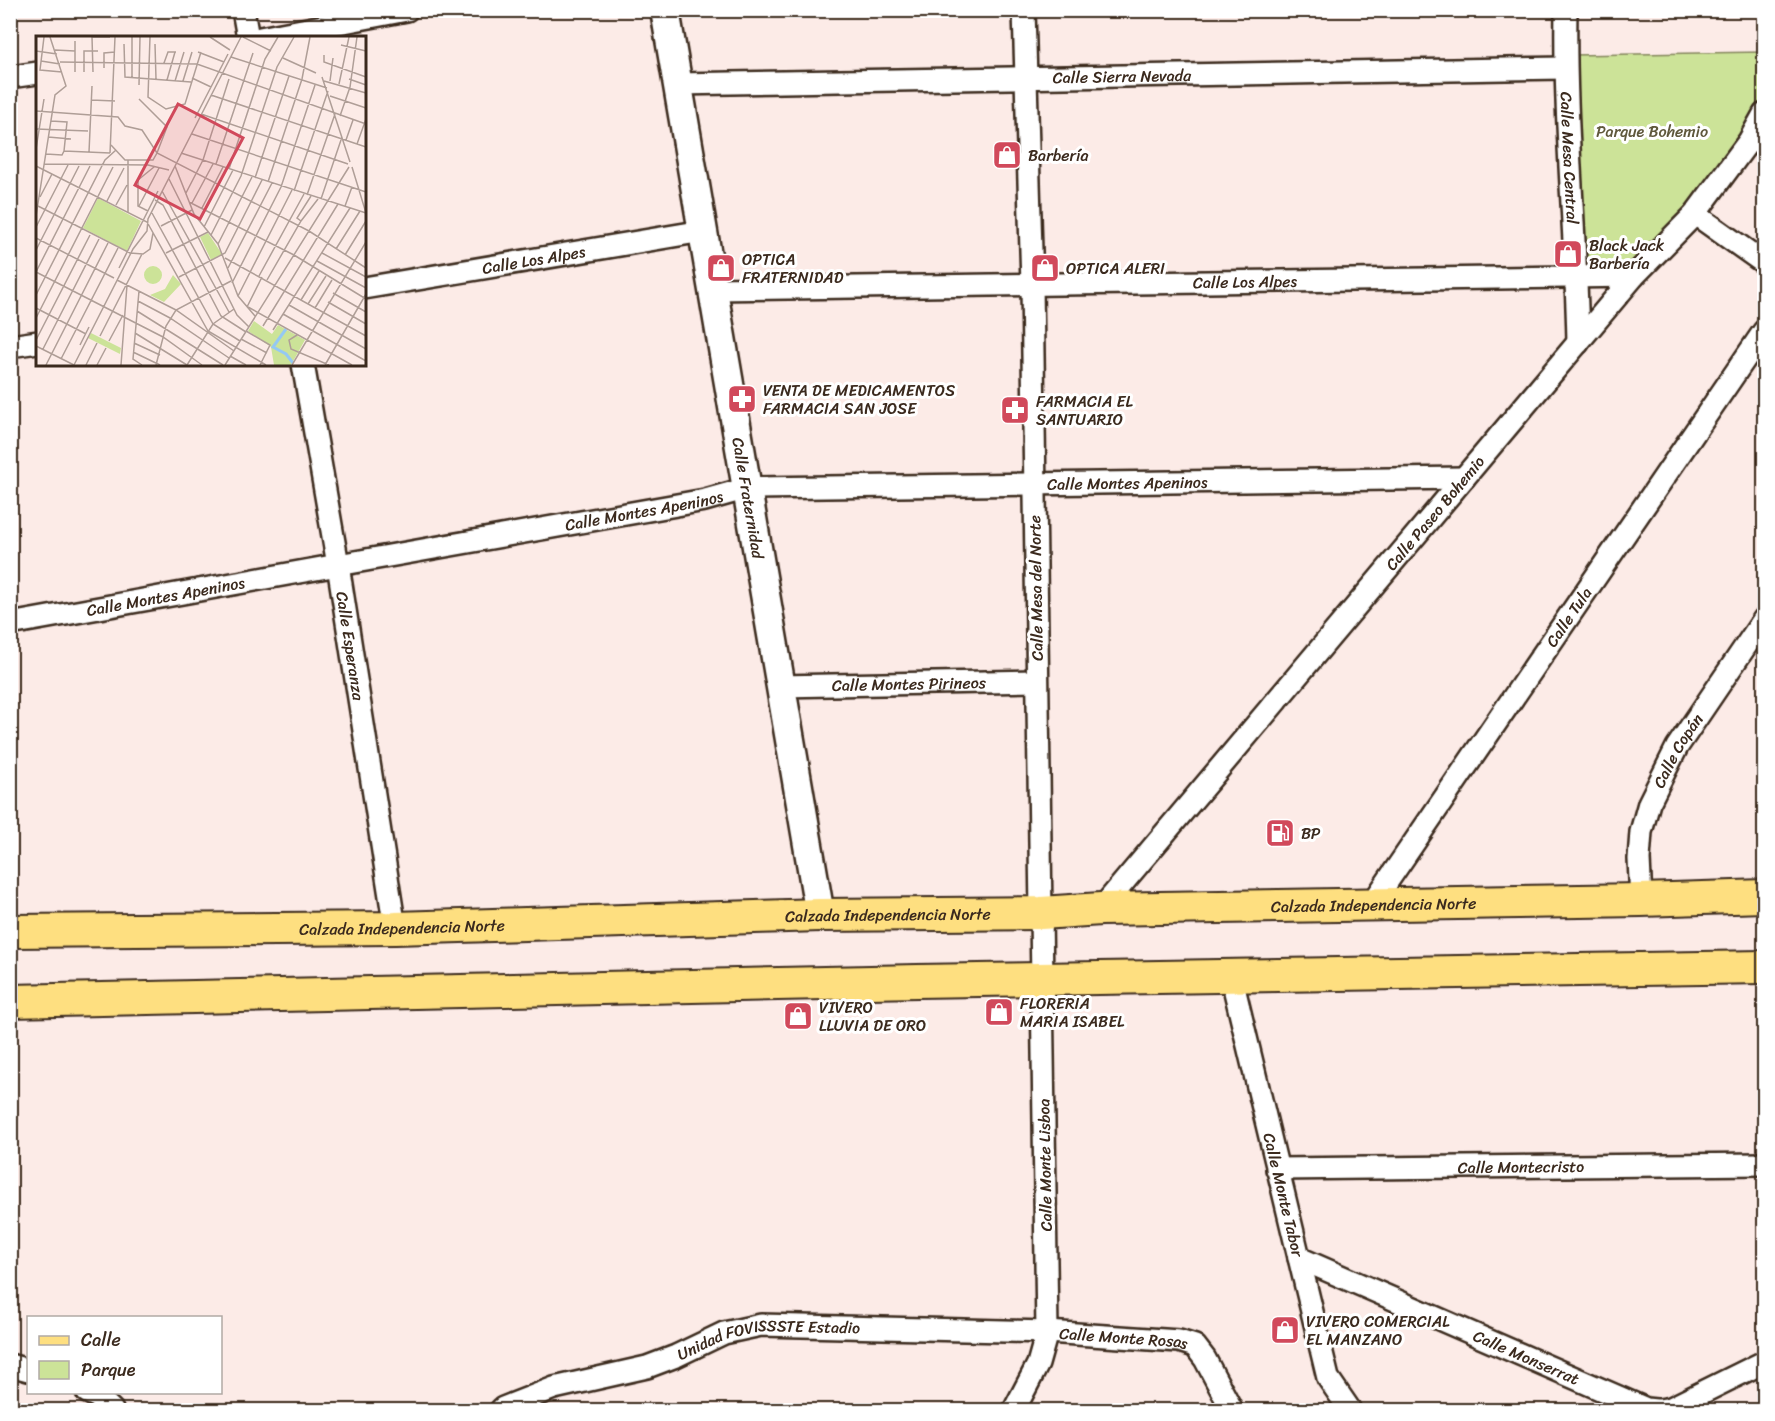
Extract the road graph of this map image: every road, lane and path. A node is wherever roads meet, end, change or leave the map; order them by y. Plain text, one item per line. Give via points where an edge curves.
1 (243, 10) edge
2 (407, 10) edge
3 (665, 10) edge
4 (1024, 10) edge
5 (1566, 10) edge
6 (248, 36) edge
7 (270, 36) edge
8 (1565, 68) junction
9 (36, 73) edge
10 (10, 77) edge
11 (1025, 78) junction
12 (678, 84) junction
13 (1764, 114) edge
14 (1695, 214) junction
15 (703, 231) junction
16 (1764, 262) edge
17 (1634, 276) junction
18 (1576, 277) junction
19 (1032, 285) junction
20 (366, 288) edge
21 (713, 289) junction
22 (1764, 331) edge
23 (36, 342) edge
24 (1578, 343) junction
25 (10, 346) edge
26 (303, 366) edge
27 (1464, 478) junction
28 (1034, 483) junction
29 (748, 488) junction
30 (338, 565) junction
31 (1764, 619) edge
32 (10, 624) edge
33 (1037, 681) junction
34 (780, 686) junction
35 (1764, 896) edge
36 (1641, 900) junction
37 (1372, 904) junction
38 (1101, 909) junction
39 (1041, 913) junction
40 (820, 915) junction
41 (395, 928) junction
42 (10, 931) edge
43 (1764, 967) edge
44 (1231, 975) junction
45 (1043, 979) junction
46 (10, 1001) edge
47 (1764, 1164) edge
48 (1277, 1169) junction
49 (1299, 1258) junction
50 (1047, 1332) junction
51 (1764, 1362) edge
52 (10, 1365) edge
53 (27, 1370) edge
54 (91, 1394) edge
55 (112, 1410) edge
56 (501, 1410) edge
57 (1014, 1410) edge
58 (1232, 1410) edge
59 (1350, 1410) edge
60 (1658, 1410) edge

1 - 6 street
2 - 7 street
3 - 12 street, Calle Fraternidad
4 - 11 street, Calle Mesa del Norte
5 - 8 street, Calle Mesa Central
8 - 11 street, Calle Sierra Nevada
8 - 18 street, Calle Mesa Central
9 - 10 street
11 - 12 street, Calle Sierra Nevada
11 - 19 street, Calle Mesa del Norte
12 - 15 street, Calle Fraternidad
13 - 14 street, Calle Paseo Bohemio
14 - 16 street
14 - 17 street, Calle Paseo Bohemio
15 - 20 street, Calle Los Alpes
15 - 21 street, Calle Fraternidad
17 - 18 street, Calle Los Alpes
17 - 24 street, Calle Paseo Bohemio
18 - 19 street, Calle Los Alpes
18 - 24 street, Calle Mesa Central
19 - 21 street, Calle Los Alpes
19 - 28 street, Calle Mesa del Norte
21 - 29 street, Calle Fraternidad
22 - 37 street, Calle Tula
23 - 25 street
24 - 27 street, Calle Paseo Bohemio
26 - 30 street, Calle Esperanza
27 - 28 street, Calle Montes Apeninos
27 - 38 street, Calle Paseo Bohemio
28 - 29 street, Calle Montes Apeninos
28 - 33 street, Calle Mesa del Norte
29 - 30 street, Calle Montes Apeninos via 705,501
29 - 34 street, Calle Fraternidad
30 - 32 street, Calle Montes Apeninos
30 - 41 street, Calle Esperanza
31 - 36 street, Calle Copán via 1677,747 1649,803 1641,832
33 - 34 street, Calle Montes Pirineos
33 - 39 street, Calle Mesa del Norte
34 - 40 street, Calle Fraternidad
35 - 36 main road, Calzada Independencia Norte
36 - 37 main road, Calzada Independencia Norte
37 - 38 main road, Calzada Independencia Norte
38 - 39 main road, Calzada Independencia Norte
39 - 40 main road, Calzada Independencia Norte
39 - 45 street, Calle Monte Lisboa
40 - 41 main road, Calzada Independencia Norte
41 - 42 main road, Calzada Independencia Norte
43 - 44 main road
44 - 45 main road
44 - 48 street, Calle Monte Tabor
45 - 46 main road
45 - 50 street, Calle Monte Lisboa
47 - 48 street, Calle Montecristo
48 - 49 street, Calle Monte Tabor
49 - 59 street, Calle Monte Tabor via 1328,1378
49 - 60 street, Calle Monserrat via 1646,1409
50 - 56 street, Unidad FOVISSSTE Estadio via 760,1325 724,1333 647,1367 554,1388
50 - 57 street, Calle Monte Lisboa via 1038,1364
50 - 58 street, Calle Monte Rosas via 1179,1341 1195,1346
51 - 60 street, Calle Monserrat via 1671,1408
52 - 53 street
54 - 55 street

